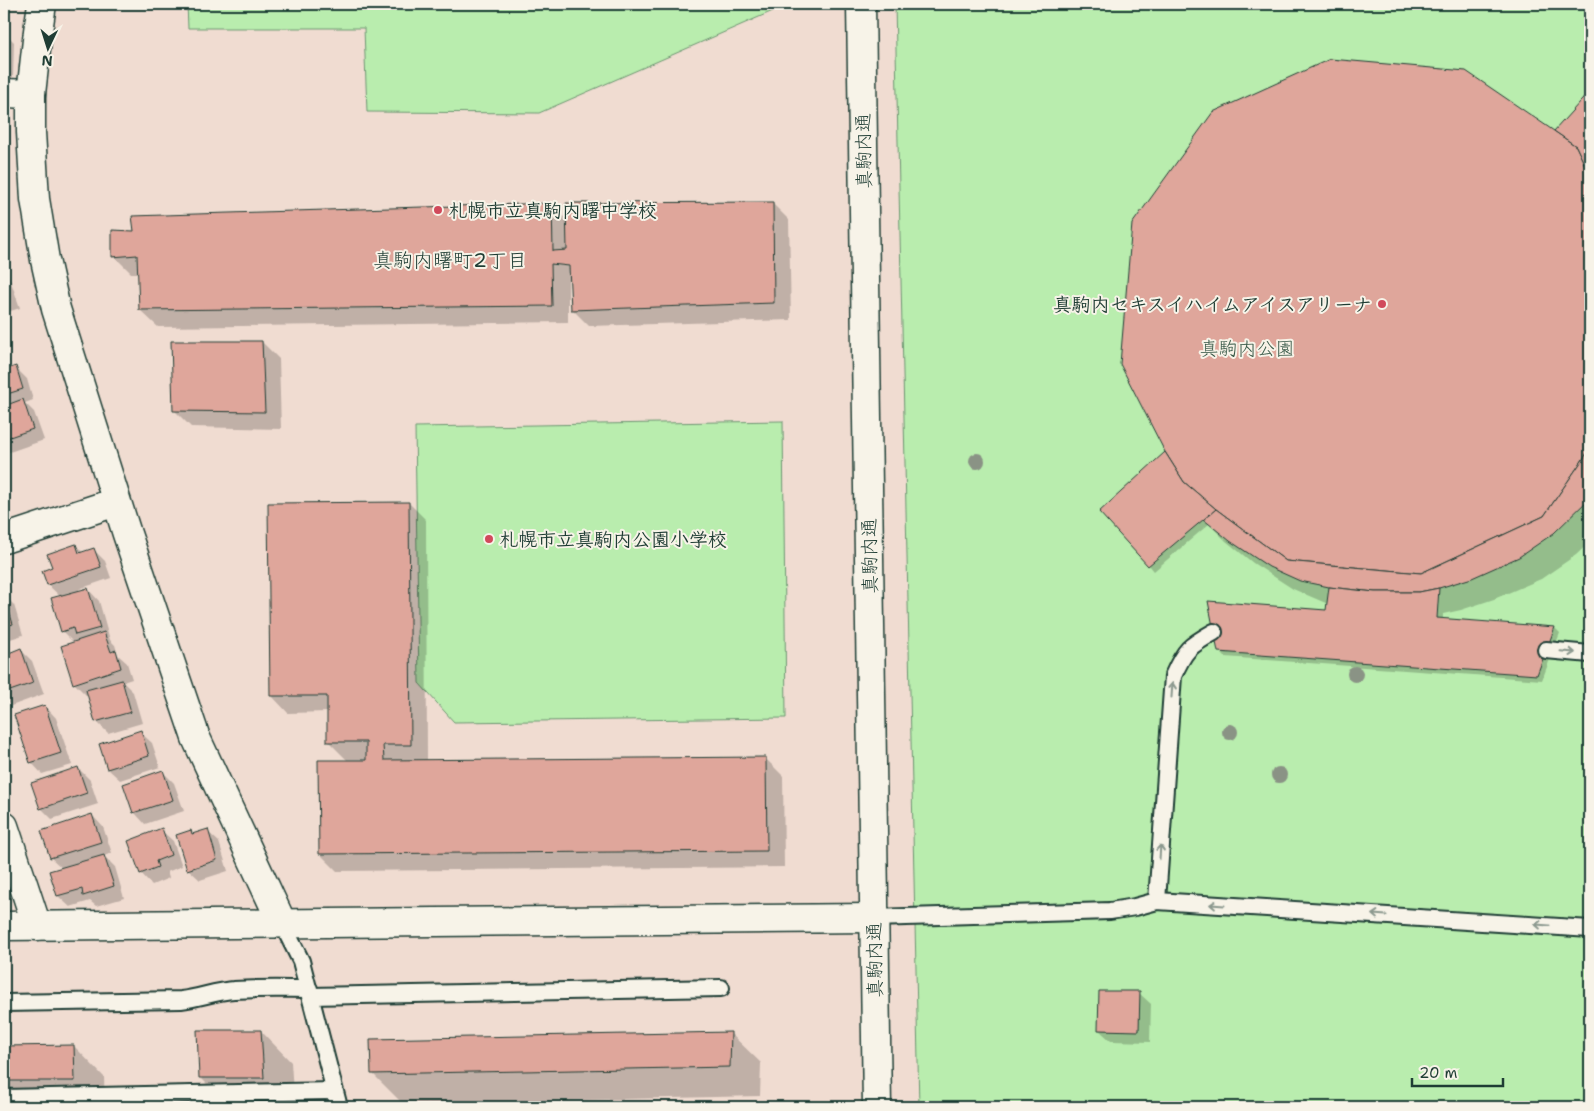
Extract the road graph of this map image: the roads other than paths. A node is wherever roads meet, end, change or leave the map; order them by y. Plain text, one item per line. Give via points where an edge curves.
1 (42, 4) edge
2 (860, 4) edge
3 (4, 93) edge
4 (31, 94) junction
5 (116, 502) junction
6 (4, 538) edge
7 (1214, 632) dead end
8 (1546, 650) dead end
9 (1590, 654) edge
10 (4, 826) edge
11 (1157, 901) junction
12 (873, 918) junction
13 (282, 923) junction
14 (4, 926) edge
15 (37, 926) junction
16 (1590, 928) edge
17 (721, 988) dead end
18 (310, 993) junction
19 (4, 1004) edge
20 (4, 1098) edge
21 (337, 1099) edge
22 (877, 1107) edge

1 - 4 main road
2 - 12 main road, 真駒内通
3 - 4 main road
4 - 5 main road via 35,199 44,260
5 - 6 main road
5 - 13 main road via 196,738
11 -> 7 lane via 1173,676 1180,658 1191,645
8 -> 9 lane
10 - 15 main road
11 - 12 lane via 1110,911
16 -> 11 lane
12 - 13 main road
12 - 22 main road, 真駒内通
13 - 15 main road
13 - 18 lane via 301,961
14 - 15 main road
17 - 18 lane
18 - 19 lane via 235,990 181,1000
18 - 21 lane
20 - 21 lane

